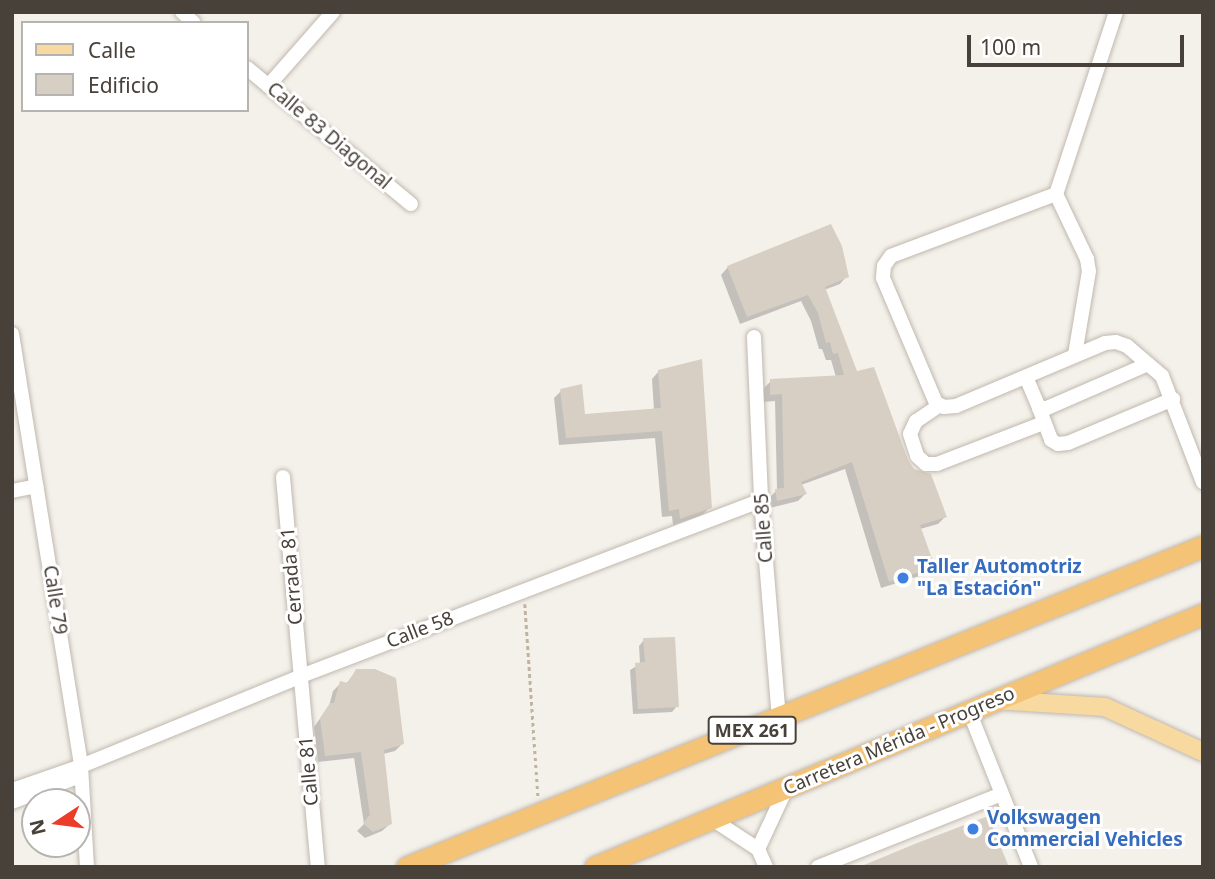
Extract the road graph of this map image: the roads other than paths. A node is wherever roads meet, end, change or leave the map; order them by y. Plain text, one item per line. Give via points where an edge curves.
1 (333, 12) edge
2 (1116, 12) edge
3 (248, 69) edge
4 (268, 86) junction
5 (1056, 194) junction
6 (411, 204) dead end
7 (12, 334) edge
8 (754, 337) dead end
9 (1075, 355) junction
10 (1148, 364) junction
11 (1026, 377) junction
12 (1173, 399) junction
13 (17, 404) edge
14 (940, 405) junction
15 (1040, 408) junction
16 (1043, 424) junction
17 (283, 477) dead end
18 (1203, 482) edge
19 (37, 486) junction
20 (12, 491) edge
21 (761, 500) junction
22 (1203, 546) edge
23 (1203, 614) edge
24 (301, 676) junction
25 (996, 700) junction
26 (969, 711) junction
27 (779, 719) junction
28 (1203, 752) edge
29 (82, 771) junction
30 (786, 789) junction
31 (12, 790) edge
32 (1001, 794) junction
33 (12, 802) edge
34 (712, 819) junction
35 (758, 849) junction
36 (847, 862) edge
37 (87, 867) edge
38 (318, 867) edge
39 (407, 867) edge
40 (595, 867) edge
41 (766, 867) edge
42 (818, 867) edge
43 (1031, 867) edge

1 - 4 street
2 - 5 street
3 - 4 street, Calle 83 Diagonal
4 - 6 street, Calle 83 Diagonal
5 - 9 street via 1090,271
5 - 14 street via 891,256 884,266 883,278
7 - 13 street, Calle 79
8 - 21 street, Calle 85
9 - 10 street via 1116,342 1128,346
9 - 11 street
10 - 12 street via 1161,376
10 - 15 street
11 - 14 street via 956,406
11 - 15 street
12 - 16 street via 1068,443 1051,440
12 - 18 street
13 - 19 street, Calle 79
14 - 16 street via 916,421 910,434 917,456 926,464 937,464
15 - 16 street
17 - 24 street, Cerrada 81
19 - 20 street
19 - 29 street, Calle 79
21 - 24 street, Calle 58
21 - 27 street, Calle 85
22 - 27 highway, MEX 261
23 - 25 highway, Carretera Mérida - Progreso
24 - 29 street, Calle 58
24 - 38 street, Calle 81
25 - 26 highway, Carretera Mérida - Progreso
25 - 28 main road via 1105,707
26 - 30 highway, Carretera Mérida - Progreso
26 - 32 street
27 - 39 highway, MEX 261
29 - 31 street
29 - 33 street
29 - 37 street, Calle 79
30 - 34 highway, Carretera Mérida - Progreso
30 - 35 street
32 - 36 street
32 - 43 street
34 - 35 street
34 - 40 highway, Carretera Mérida - Progreso
35 - 41 street
36 - 42 street

